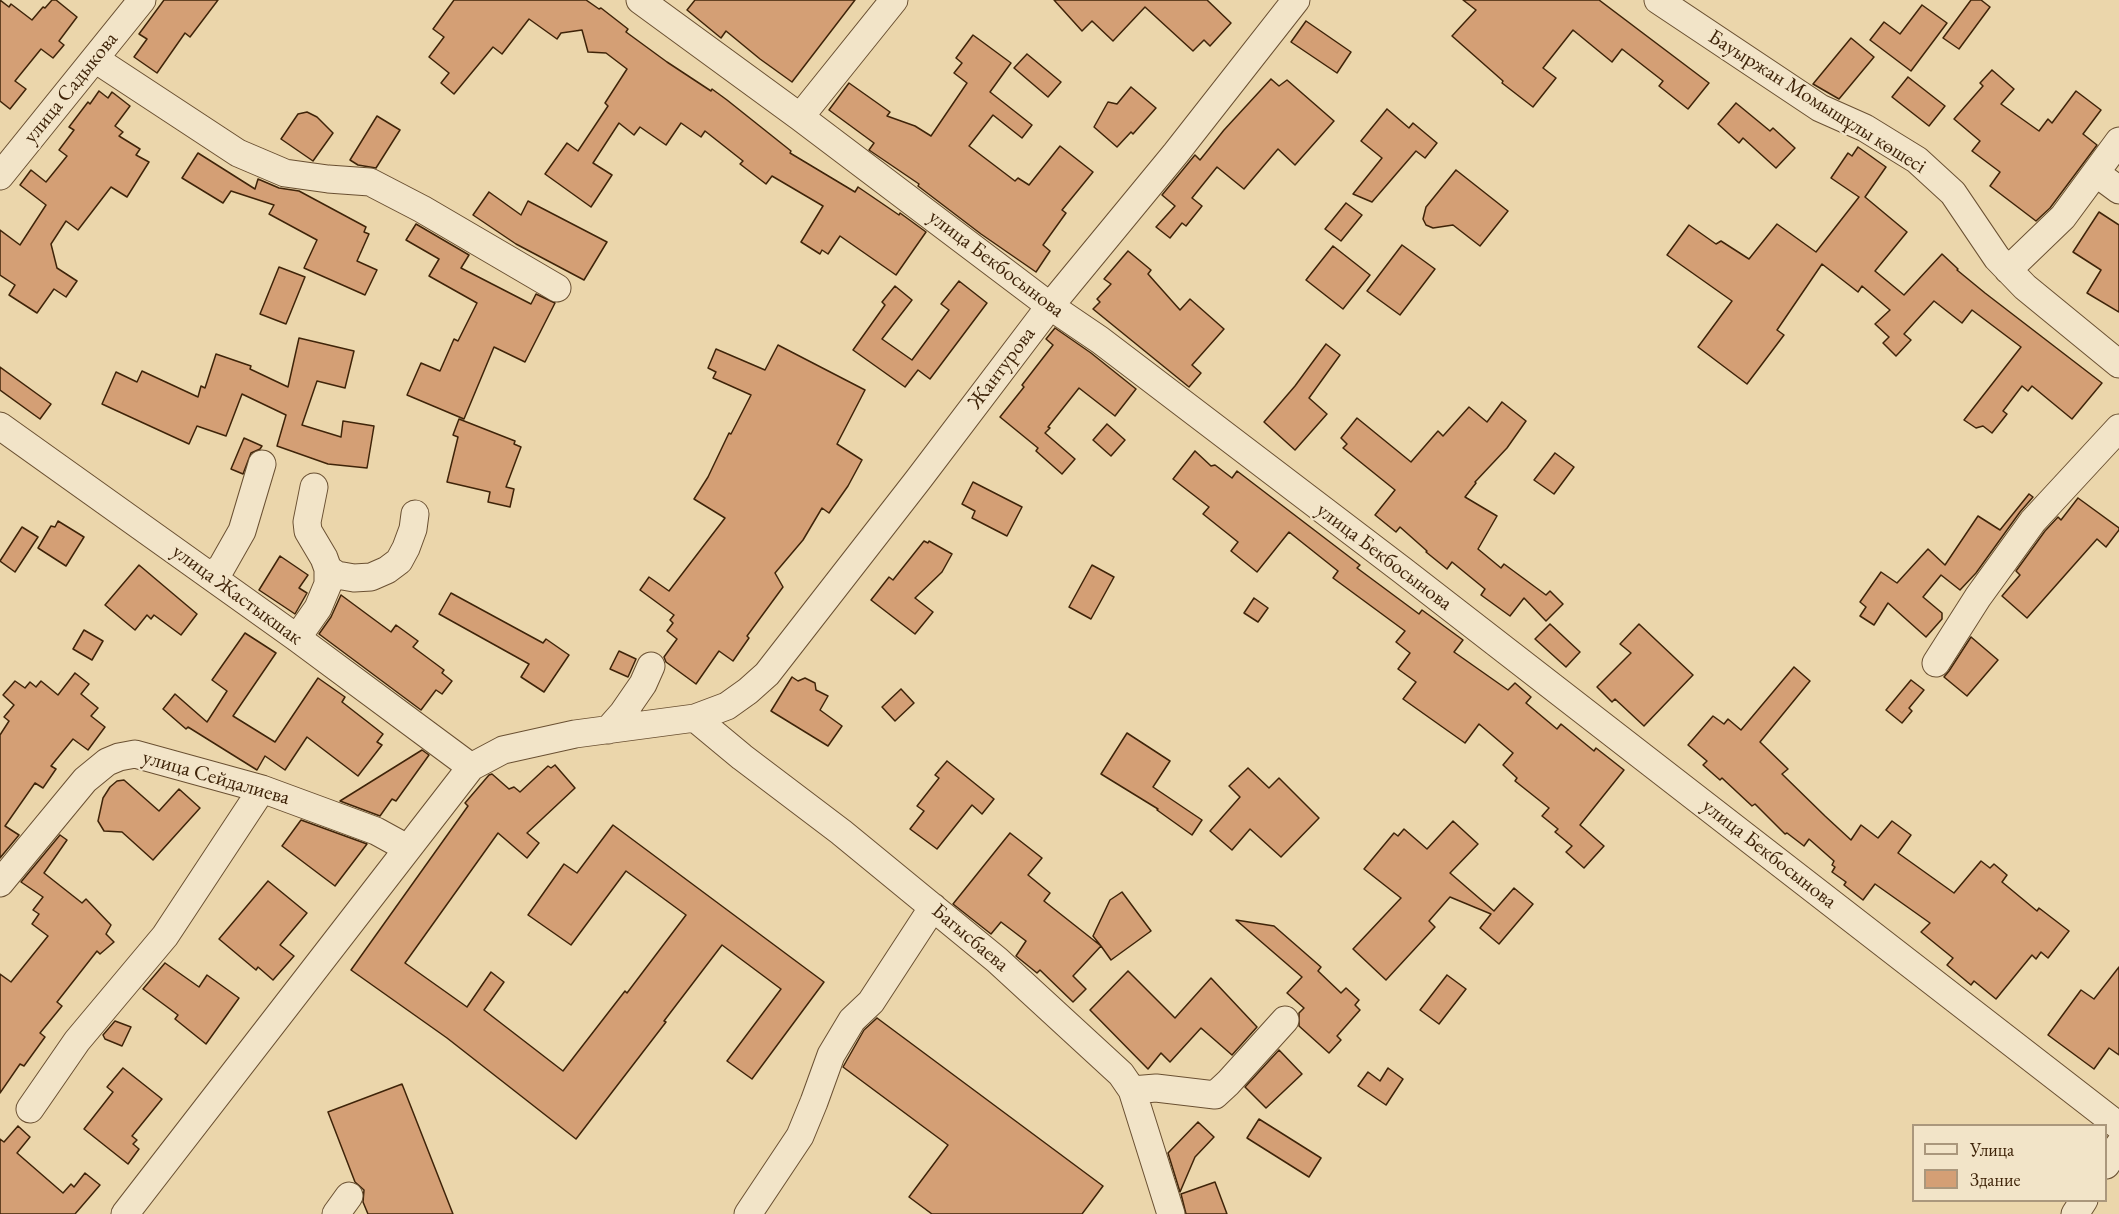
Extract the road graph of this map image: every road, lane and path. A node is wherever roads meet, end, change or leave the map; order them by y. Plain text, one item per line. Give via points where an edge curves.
1 (142, 0) edge
2 (640, 0) edge
3 (894, 0) edge
4 (1296, 0) edge
5 (1658, 0) edge
6 (95, 59) junction
7 (800, 117) junction
8 (2119, 141) edge
9 (2096, 173) junction
10 (0, 177) edge
11 (2119, 190) edge
12 (2008, 270) junction
13 (557, 288) dead end
14 (1050, 306) junction
15 (2119, 364) edge
16 (0, 426) edge
17 (2119, 428) edge
18 (262, 464) dead end
19 (314, 487) dead end
20 (415, 514) dead end
21 (338, 573) junction
22 (209, 575) junction
23 (297, 638) junction
24 (1936, 663) dead end
25 (651, 666) dead end
26 (695, 718) junction
27 (608, 730) junction
28 (471, 767) junction
29 (262, 789) junction
30 (407, 848) junction
31 (0, 883) edge
32 (933, 907) junction
33 (1285, 1020) dead end
34 (1132, 1090) junction
35 (30, 1109) dead end
36 (2119, 1126) edge
37 (2119, 1145) edge
38 (2107, 1163) edge
39 (125, 1214) edge
40 (748, 1214) edge
41 (1171, 1214) edge

1 - 6 street, улица Садыкова
2 - 7 street, улица Бекбосынова
3 - 7 street
4 - 14 street, Жантурова
5 - 12 street, Бауыржан Момышұлы көшесі via 1820,108 1865,128 1917,160 1953,193
6 - 10 street, улица Садыкова
6 - 13 street via 238,153 285,173 370,182 422,208
7 - 14 street, улица Бекбосынова
8 - 9 street
9 - 11 street
9 - 12 street via 2063,217
12 - 15 street, Бауыржан Момышұлы көшесі
14 - 26 street, Жантурова via 767,674 727,706
14 - 36 street, улица Бекбосынова via 1402,570
16 - 22 street, улица Жастыкшак
17 - 24 street via 2033,520
18 - 22 street via 242,531 221,568
19 - 21 street via 307,522 309,531
20 - 21 street via 399,561 371,577
21 - 23 street
22 - 23 street, улица Жастыкшак
23 - 28 street, улица Жастыкшак
25 - 27 street via 643,684
26 - 27 street
26 - 32 street, Багысбаева
27 - 28 street via 503,750
28 - 30 street
29 - 30 street, улица Сейдалиева via 376,831
29 - 31 street, улица Сейдалиева via 135,754 120,757 85,780
29 - 35 street via 165,936 77,1041
30 - 39 street
32 - 34 street, Багысбаева via 1121,1074
32 - 40 street via 871,1002 852,1020 831,1055 800,1136
33 - 34 street via 1215,1095 1156,1088
34 - 41 street, Багысбаева
37 - 38 street

